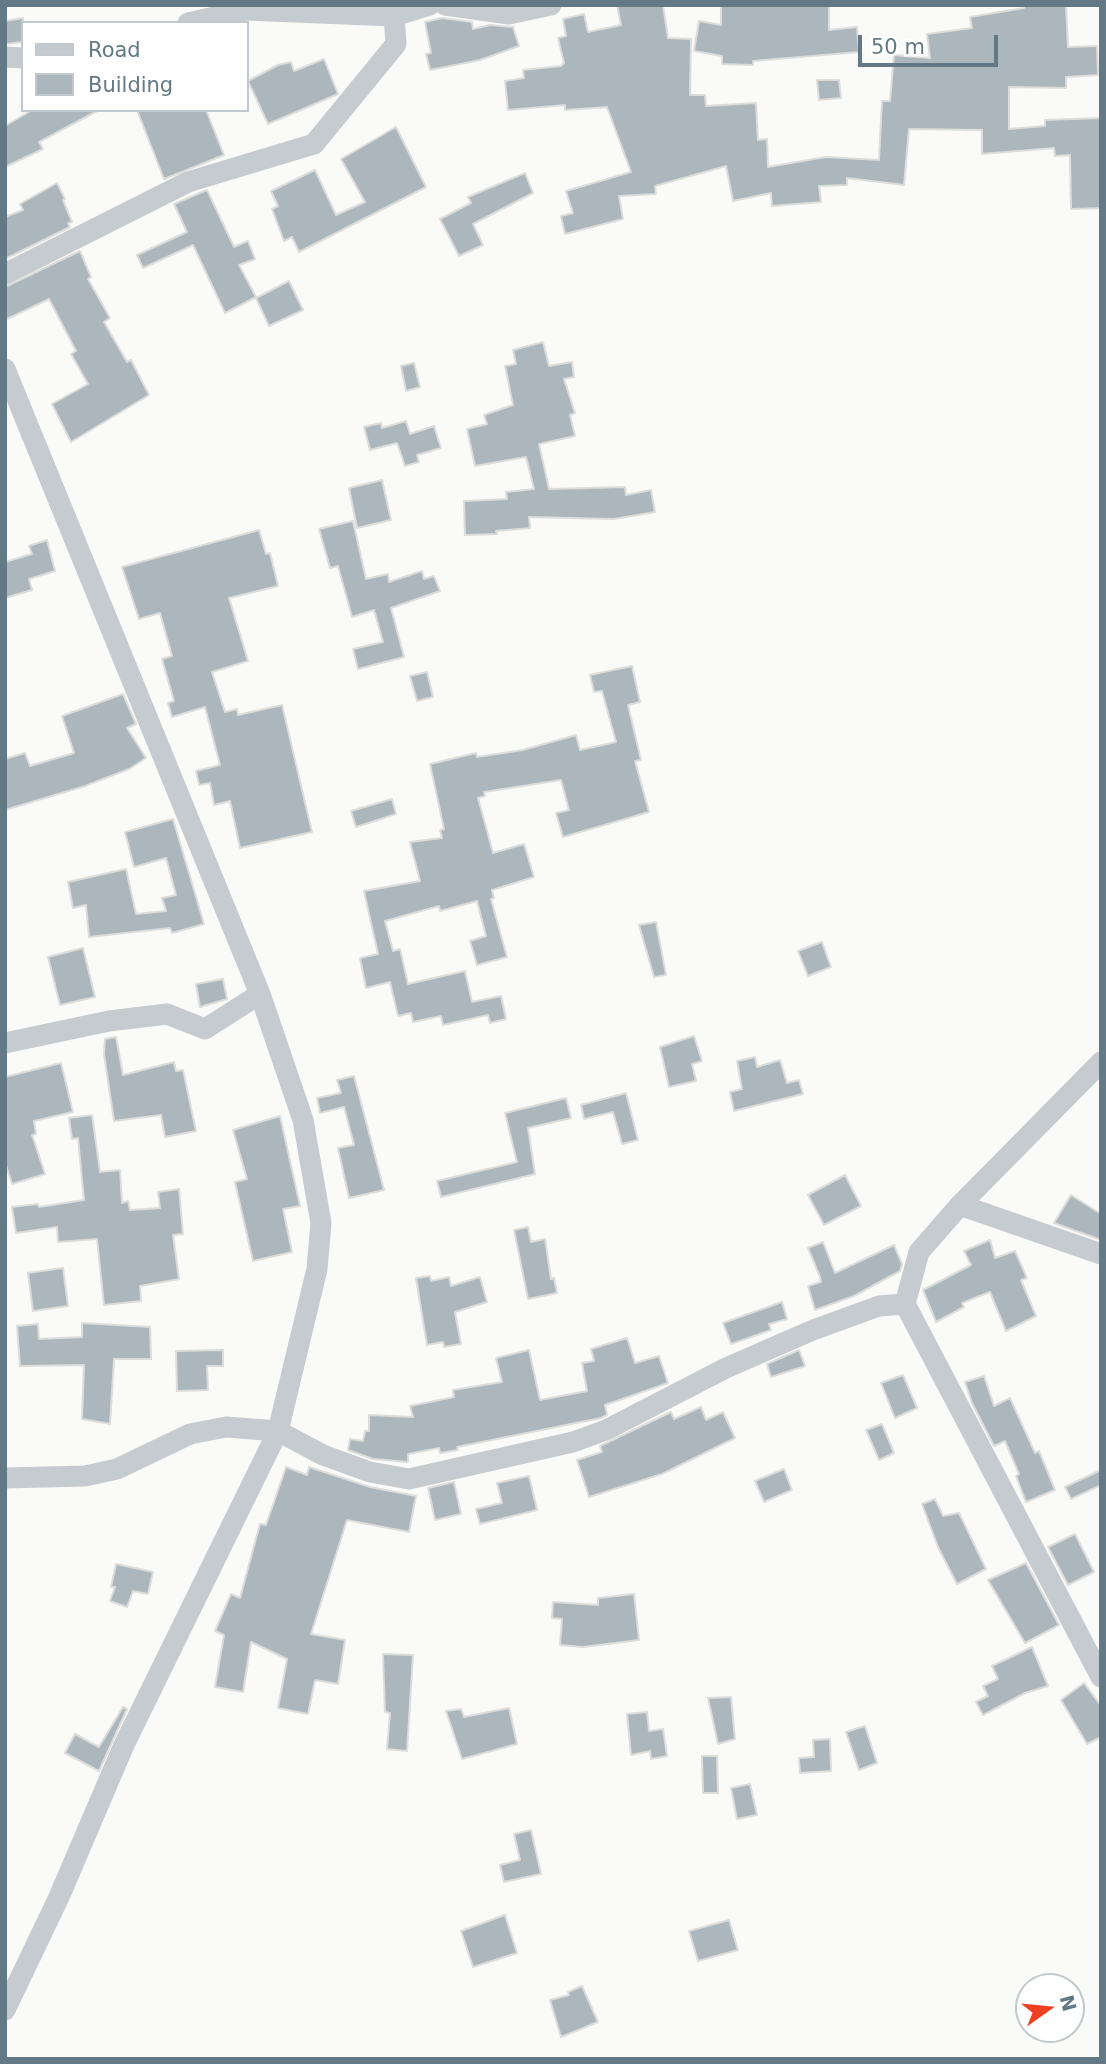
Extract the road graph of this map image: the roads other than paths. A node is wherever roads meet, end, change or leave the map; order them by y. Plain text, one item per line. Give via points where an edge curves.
1 (430, 5) edge
2 (445, 5) edge
3 (551, 5) edge
4 (394, 16) junction
5 (197, 21) edge
6 (5, 274) edge
7 (5, 369) edge
8 (260, 994) junction
9 (5, 1043) edge
10 (1101, 1062) edge
11 (960, 1205) junction
12 (1101, 1254) edge
13 (905, 1304) junction
14 (278, 1431) junction
15 (5, 1478) edge
16 (1101, 1677) edge
17 (5, 2010) edge

1 - 4 street
2 - 3 street via 509,14
4 - 5 street via 244,10
4 - 6 street via 396,44 314,144 188,182
7 - 8 street
8 - 9 street via 205,1029 167,1014
8 - 14 street via 303,1120 321,1223 317,1269
10 - 11 street
11 - 12 street
11 - 13 street via 919,1252
13 - 14 street via 879,1306 813,1330 584,1438 409,1479 370,1472 323,1455
13 - 16 street
14 - 15 street via 226,1427 190,1434 117,1469 85,1476
14 - 17 street via 124,1745

